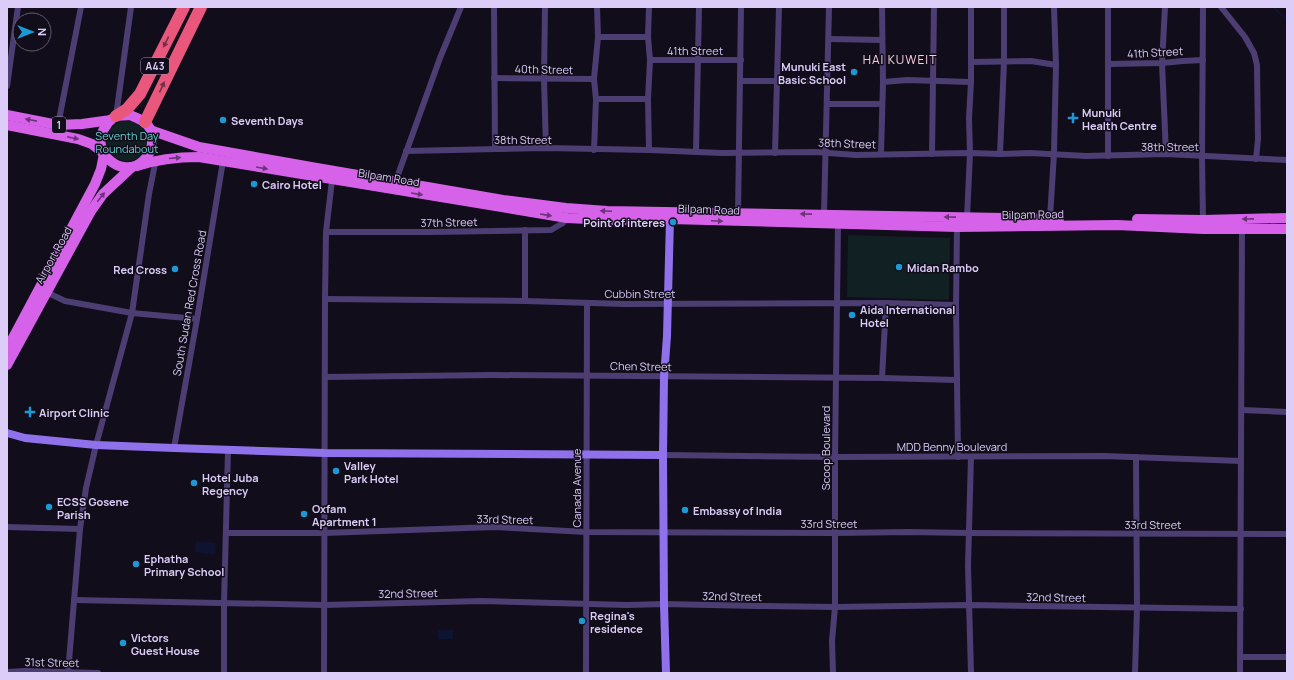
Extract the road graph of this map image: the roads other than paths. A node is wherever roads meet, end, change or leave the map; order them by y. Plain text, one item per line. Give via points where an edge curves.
1 (18, 7) edge
2 (81, 7) edge
3 (131, 7) edge
4 (184, 7) edge
5 (201, 7) edge
6 (461, 7) edge
7 (494, 7) edge
8 (545, 7) edge
9 (598, 7) edge
10 (649, 7) edge
11 (699, 7) edge
12 (742, 7) edge
13 (779, 7) edge
14 (829, 7) edge
15 (882, 7) edge
16 (934, 7) edge
17 (971, 7) edge
18 (1004, 7) edge
19 (1054, 7) edge
20 (1108, 7) edge
21 (1165, 7) edge
22 (1204, 7) edge
23 (1221, 7) edge
24 (598, 37) junction
25 (648, 37) junction
26 (829, 39) junction
27 (882, 40) junction
28 (650, 60) junction
29 (698, 60) junction
30 (741, 60) junction
31 (1203, 60) junction
32 (971, 62) junction
33 (1004, 62) junction
34 (1162, 63) junction
35 (1108, 64) junction
36 (1056, 65) junction
37 (494, 78) junction
38 (544, 79) junction
39 (594, 79) junction
40 (740, 81) junction
41 (827, 81) junction
42 (933, 81) junction
43 (777, 82) junction
44 (883, 82) junction
45 (971, 82) junction
46 (7, 86) edge
47 (596, 99) junction
48 (648, 99) junction
49 (827, 104) junction
50 (881, 104) junction
51 (7, 115) edge
52 (114, 118) junction
53 (7, 125) edge
54 (58, 125) junction
55 (147, 126) junction
56 (495, 148) junction
57 (546, 148) junction
58 (594, 150) junction
59 (649, 150) junction
60 (406, 151) junction
61 (696, 152) junction
62 (103, 153) junction
63 (739, 153) junction
64 (775, 153) junction
65 (826, 153) junction
66 (970, 153) junction
67 (1054, 153) junction
68 (881, 154) junction
69 (932, 154) junction
70 (1000, 154) junction
71 (1166, 154) junction
72 (1108, 156) junction
73 (1202, 156) junction
74 (156, 159) junction
75 (1256, 159) junction
76 (1287, 160) edge
77 (223, 161) junction
78 (134, 166) junction
79 (332, 180) junction
80 (394, 186) junction
81 (824, 214) junction
82 (567, 218) junction
83 (738, 218) junction
84 (968, 218) junction
85 (1050, 218) junction
86 (1287, 218) edge
87 (670, 220) junction
88 (838, 224) junction
89 (1203, 225) junction
90 (957, 226) junction
91 (1242, 228) junction
92 (1287, 228) edge
93 (525, 230) junction
94 (326, 232) junction
95 (46, 292) junction
96 (325, 298) junction
97 (524, 301) junction
98 (587, 303) junction
99 (668, 303) junction
100 (837, 303) junction
101 (886, 303) junction
102 (956, 305) junction
103 (132, 313) junction
104 (197, 319) junction
105 (7, 349) edge
106 (7, 365) edge
107 (588, 376) junction
108 (325, 377) junction
109 (664, 377) junction
110 (836, 378) junction
111 (882, 378) junction
112 (957, 380) junction
113 (1242, 410) junction
114 (1287, 412) edge
115 (7, 433) edge
116 (96, 445) junction
117 (174, 448) junction
118 (228, 450) junction
119 (325, 453) junction
120 (663, 455) junction
121 (586, 456) junction
122 (835, 457) junction
123 (958, 457) junction
124 (971, 457) junction
125 (1136, 457) junction
126 (1241, 461) junction
127 (7, 527) edge
128 (80, 529) junction
129 (227, 532) junction
130 (586, 532) junction
131 (664, 532) junction
132 (324, 533) junction
133 (835, 533) junction
134 (969, 533) junction
135 (1136, 534) junction
136 (1287, 534) edge
137 (1241, 535) junction
138 (74, 600) junction
139 (586, 603) junction
140 (224, 604) junction
141 (664, 604) junction
142 (969, 605) junction
143 (324, 606) junction
144 (835, 607) junction
145 (1136, 608) junction
146 (1241, 609) junction
147 (1240, 657) junction
148 (1287, 657) edge
149 (7, 672) edge
150 (68, 673) edge
151 (98, 673) edge
152 (224, 673) edge
153 (324, 673) edge
154 (586, 673) edge
155 (666, 673) edge
156 (833, 673) edge
157 (971, 673) edge
158 (1135, 673) edge
159 (1240, 673) edge

1 - 46 street
2 - 54 street
3 - 52 street
4 -> 52 highway, A43 via 140,94 127,109
55 -> 5 highway, A43
6 - 60 street
7 - 37 street
8 - 38 street
9 - 24 street
10 - 25 street
11 - 29 street
12 - 30 street
13 - 43 street
14 - 26 street
15 - 27 street
16 - 42 street
17 - 32 street
18 - 33 street
19 - 36 street
20 - 35 street
21 - 34 street
22 - 31 street
23 - 75 street via 1245,37 1257,65
24 - 25 street
24 - 39 street
25 - 28 street
26 - 27 street
26 - 41 street
27 - 44 street
28 - 29 street, 41th Street
28 - 48 street
29 - 30 street, 41th Street
29 - 61 street
30 - 40 street
31 - 34 street, 41th Street
31 - 73 street
32 - 33 street
32 - 45 street
33 - 36 street via 1031,61
33 - 70 street
34 - 35 street, 41th Street
34 - 71 street
35 - 72 street
36 - 67 street
37 - 38 street, 40th Street
37 - 56 street
38 - 39 street, 40th Street
38 - 57 street
39 - 47 street
40 - 43 street
40 - 63 street
41 - 43 street
41 - 49 street
42 - 44 street
42 - 45 street
42 - 69 street
43 - 64 street
44 - 50 street
45 - 66 street
47 - 48 street
47 - 58 street
48 - 59 street
49 - 50 street
49 - 65 street
50 - 68 street
54 -> 51 main road, 1
52 - 54 main road, 1
52 - 55 main road, 1 via 130,115
52 - 62 main road via 101,134
53 -> 62 main road, 1 via 78,139 92,144
55 - 78 main road via 153,140 151,151 145,160
55 - 80 main road, Bilpam Road via 199,147
56 - 57 street, 38th Street
56 - 60 street, 38th Street
57 - 58 street, 38th Street
58 - 59 street, 38th Street
59 - 61 street, 38th Street
60 - 80 street
61 - 63 street, 38th Street
62 - 78 main road, 1 via 113,164 126,168
62 - 105 main road, Airport Road via 101,169 95,184
63 - 64 street, 38th Street
63 - 83 street
64 - 65 street, 38th Street
65 - 68 street, 38th Street
65 - 81 street
66 - 69 street, 38th Street
66 - 70 street, 38th Street
66 - 84 street
67 - 70 street, 38th Street
67 - 72 street, 38th Street
67 - 85 street
68 - 69 street, 38th Street
71 - 72 street, 38th Street
71 - 73 street, 38th Street
73 - 75 street, 38th Street
73 - 89 street
74 -> 77 main road, Bilpam Road via 182,157
74 - 78 main road, Bilpam Road
74 - 103 street
75 - 76 street, 38th Street
77 -> 79 main road, Bilpam Road
77 - 104 street, South Sudan Red Cross Road
95 -> 78 main road, Airport Road via 95,205 103,194
79 - 80 main road, Bilpam Road
79 - 94 street
80 -> 82 main road, Bilpam Road
83 -> 80 main road, Bilpam Road via 566,208
81 -> 83 main road, Bilpam Road
84 -> 81 main road, Bilpam Road
82 - 87 main road, Bilpam Road
82 - 93 street, 37th Street via 551,230
87 -> 83 main road, Bilpam Road
83 - 88 main road, Bilpam Road
84 - 85 main road, Bilpam Road
85 - 89 main road, Bilpam Road
86 -> 89 main road, Bilpam Road
87 - 99 street
88 - 90 main road, Bilpam Road
88 - 100 street, Scoop Boulevard
89 - 90 main road, Bilpam Road
89 - 91 main road, Bilpam Road
90 - 102 street
91 - 92 main road, Bilpam Road
91 - 113 street
93 - 94 street, 37th Street
93 - 97 street
94 - 96 street
95 - 103 street via 66,301
95 - 106 main road, Airport Road
96 - 97 street, Cubbin Street
96 - 108 street
97 - 98 street, Cubbin Street
98 - 99 street, Cubbin Street
98 - 107 street, Canada Avenue
99 - 100 street, Cubbin Street
99 - 109 street
100 - 101 street, Cubbin Street
100 - 110 street, Scoop Boulevard
101 - 102 street, Cubbin Street
101 - 111 street
102 - 112 street
103 - 104 street
103 - 116 street
104 - 117 street, South Sudan Red Cross Road
107 - 108 street, Chen Street
107 - 109 street, Chen Street
107 - 121 street, Canada Avenue
108 - 119 street
109 - 110 street, Chen Street
109 - 120 street
110 - 111 street, Chen Street
110 - 122 street, Scoop Boulevard
111 - 112 street, Chen Street
112 - 123 street
113 - 114 street
113 - 126 street
115 - 116 street via 25,438
116 - 117 street
116 - 128 street
117 - 118 street
118 - 119 street
118 - 129 street
119 - 121 street
119 - 132 street
120 - 121 street
120 - 122 street, MDD Benny Boulevard
120 - 131 street
121 - 130 street, Canada Avenue
122 - 123 street, MDD Benny Boulevard
122 - 133 street, Scoop Boulevard
123 - 124 street, MDD Benny Boulevard
124 - 125 street, MDD Benny Boulevard
124 - 134 street
125 - 126 street, MDD Benny Boulevard
125 - 135 street
126 - 137 street
127 - 128 street
128 - 138 street
129 - 132 street, 33rd Street
129 - 140 street
130 - 131 street, 33rd Street
130 - 132 street, 33rd Street via 495,527
130 - 139 street, Canada Avenue
131 - 133 street, 33rd Street
131 - 141 street
132 - 143 street
133 - 134 street, 33rd Street
133 - 144 street, Scoop Boulevard
134 - 135 street, 33rd Street
134 - 142 street
135 - 137 street, 33rd Street
135 - 145 street
136 - 137 street, 33rd Street
137 - 146 street
138 - 140 street, 32nd Street
138 - 150 street
139 - 141 street, 32nd Street
139 - 143 street, 32nd Street via 482,601
139 - 154 street, Canada Avenue
140 - 143 street, 32nd Street
140 - 152 street
141 - 144 street, 32nd Street
141 - 155 street
142 - 144 street, 32nd Street
142 - 145 street, 32nd Street
142 - 157 street
143 - 153 street
144 - 156 street, Scoop Boulevard
145 - 146 street, 32nd Street
145 - 158 street
146 - 147 street
147 - 148 street
147 - 159 street
149 - 150 street, 31st Street
150 - 151 street, 31st Street

